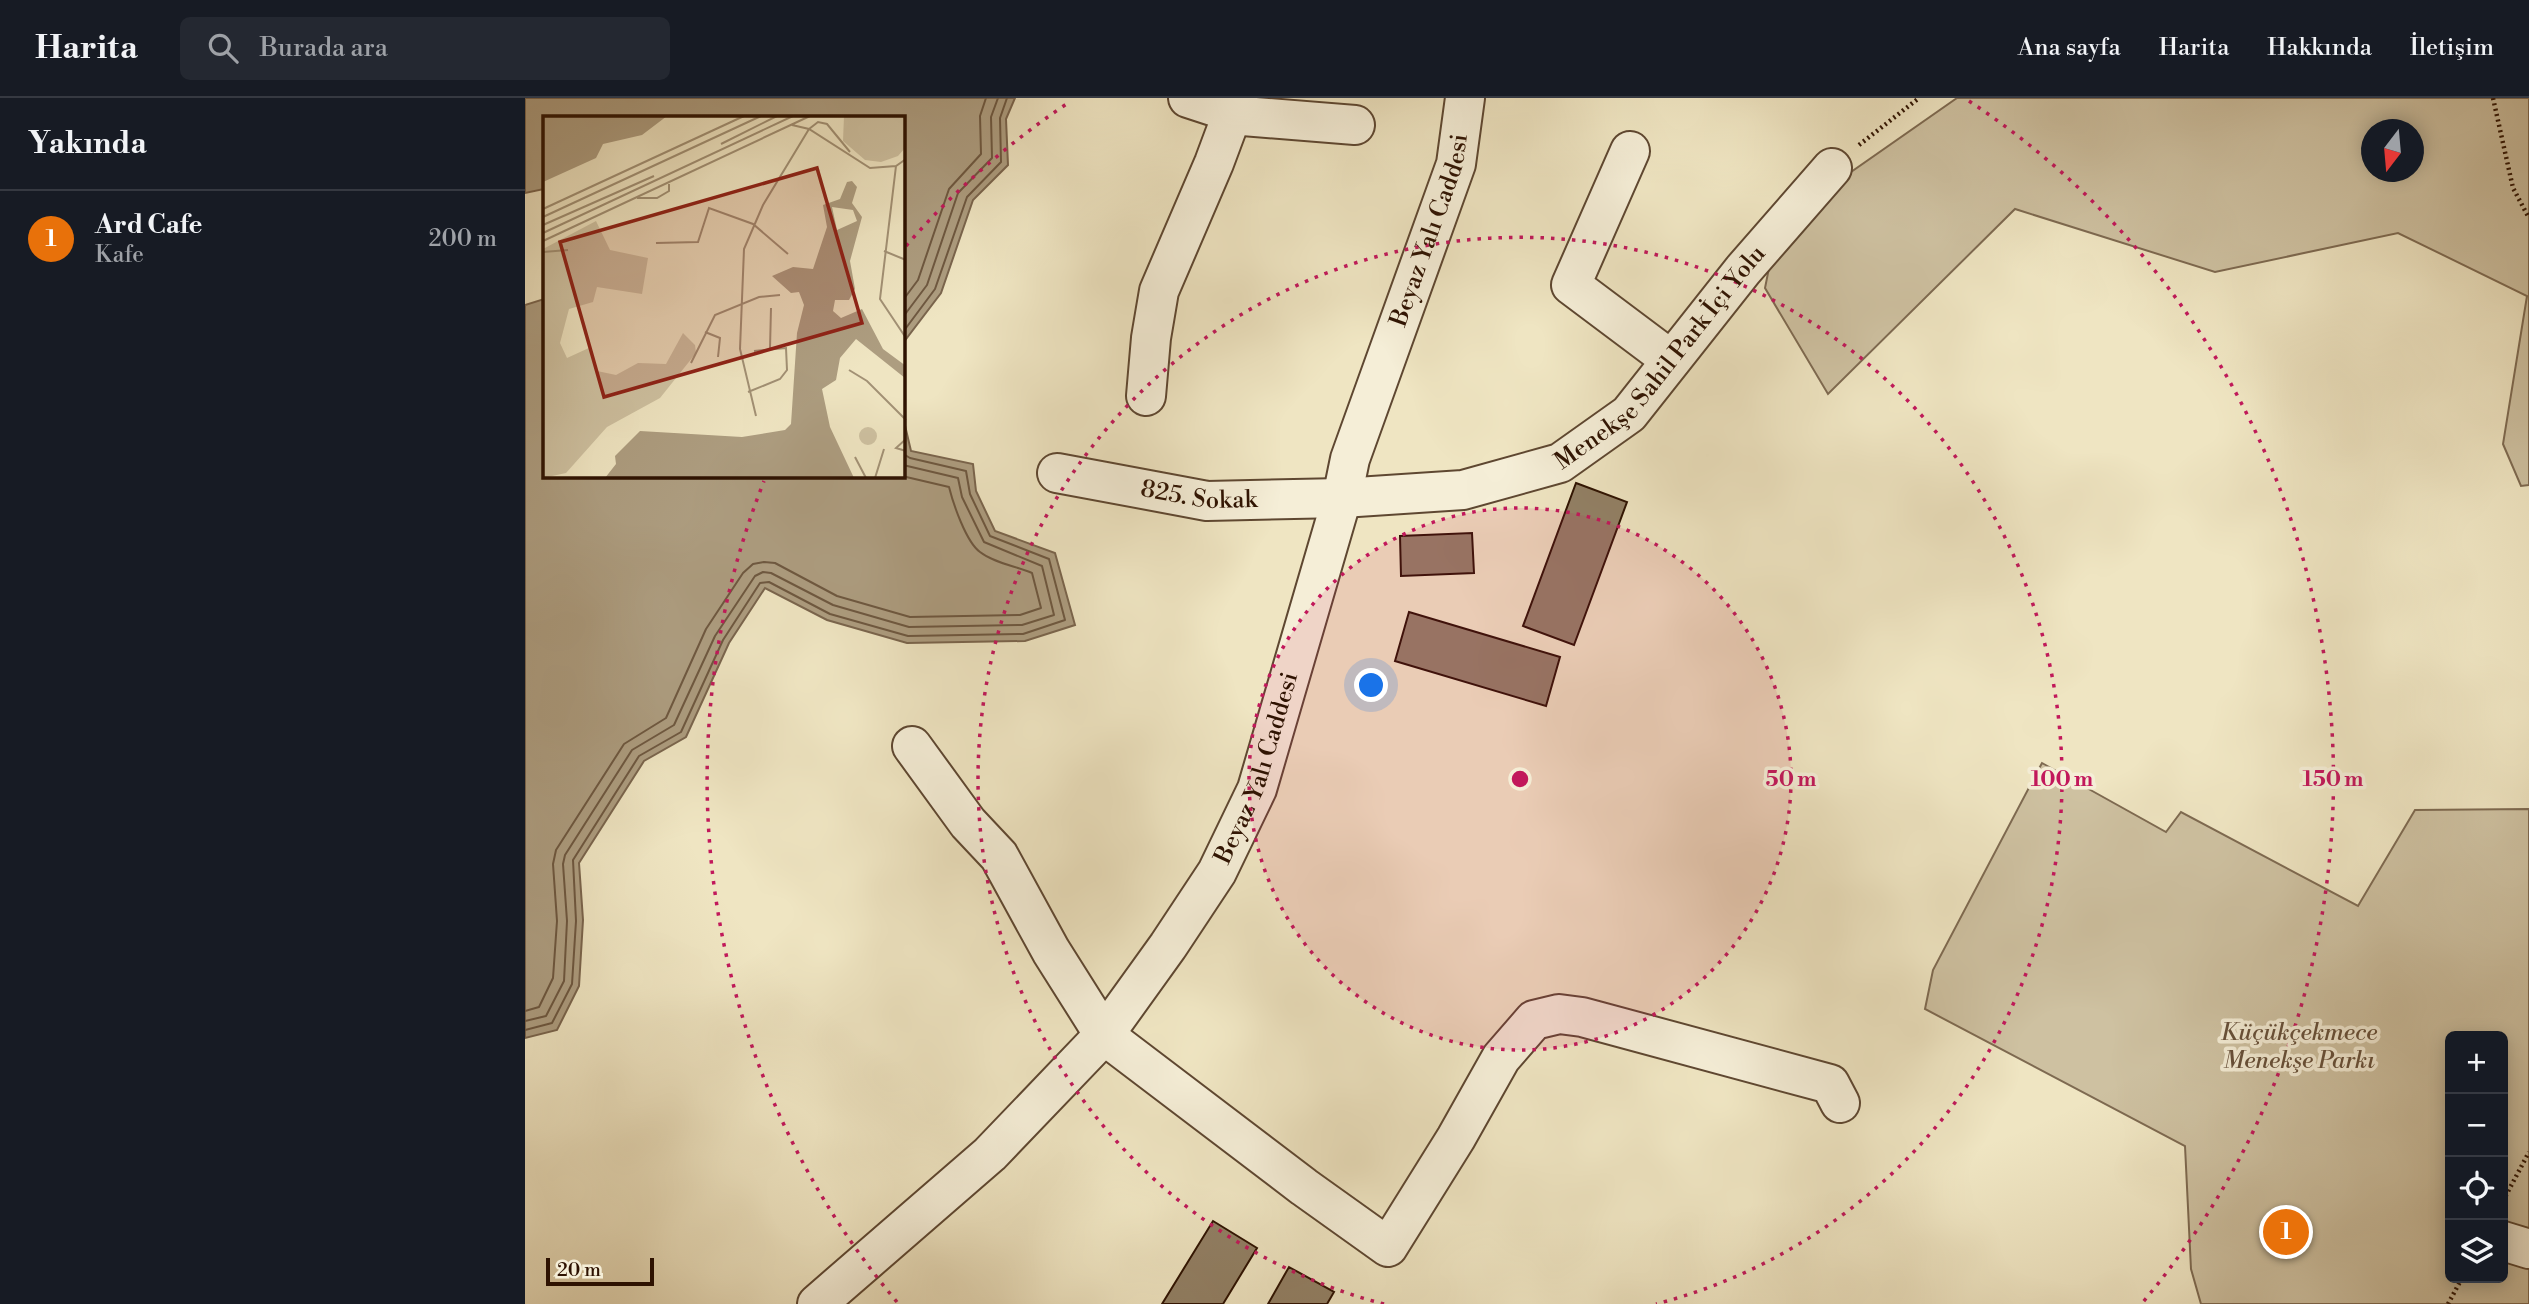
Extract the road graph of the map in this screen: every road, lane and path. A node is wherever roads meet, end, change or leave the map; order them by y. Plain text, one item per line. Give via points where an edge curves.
1 (1188, 98) edge
2 (1465, 98) edge
3 (1919, 98) edge
4 (2500, 98) edge
5 (2493, 99) edge
6 (1233, 112) junction
7 (1355, 125) dead end
8 (1630, 151) dead end
9 (1832, 168) joint
10 (2529, 218) edge
11 (1671, 360) junction
12 (1146, 396) dead end
13 (1057, 472) dead end
14 (1342, 498) junction
15 (912, 746) dead end
16 (1104, 1035) junction
17 (1840, 1103) dead end
18 (2529, 1152) edge
19 (2508, 1192) edge
20 (2508, 1243) edge
21 (2529, 1250) edge
22 (2459, 1283) edge
23 (817, 1304) edge
24 (2448, 1304) edge

1 - 6 street
2 - 14 street, Beyaz Yalı Caddesi via 1456,164 1350,459
3 - 9 path
4 - 5 path
5 - 10 path via 2513,188
6 - 7 street
6 - 12 street via 1159,291
8 - 11 street via 1571,285
9 - 11 street, Menekşe Sahil Park İçi Yolu
11 - 14 street, Menekşe Sahil Park İçi Yolu via 1629,414 1560,463 1463,490
13 - 14 street, 825. Sokak via 1207,501
14 - 16 street, Beyaz Yalı Caddesi via 1257,789 1217,872
15 - 16 street via 968,823 999,856
16 - 17 street via 1388,1247 1501,1058 1534,1020 1559,1014 1613,1024 1830,1084
16 - 23 street, Beyaz Yalı Caddesi via 990,1154
18 - 19 path
20 - 21 street
22 - 24 path

